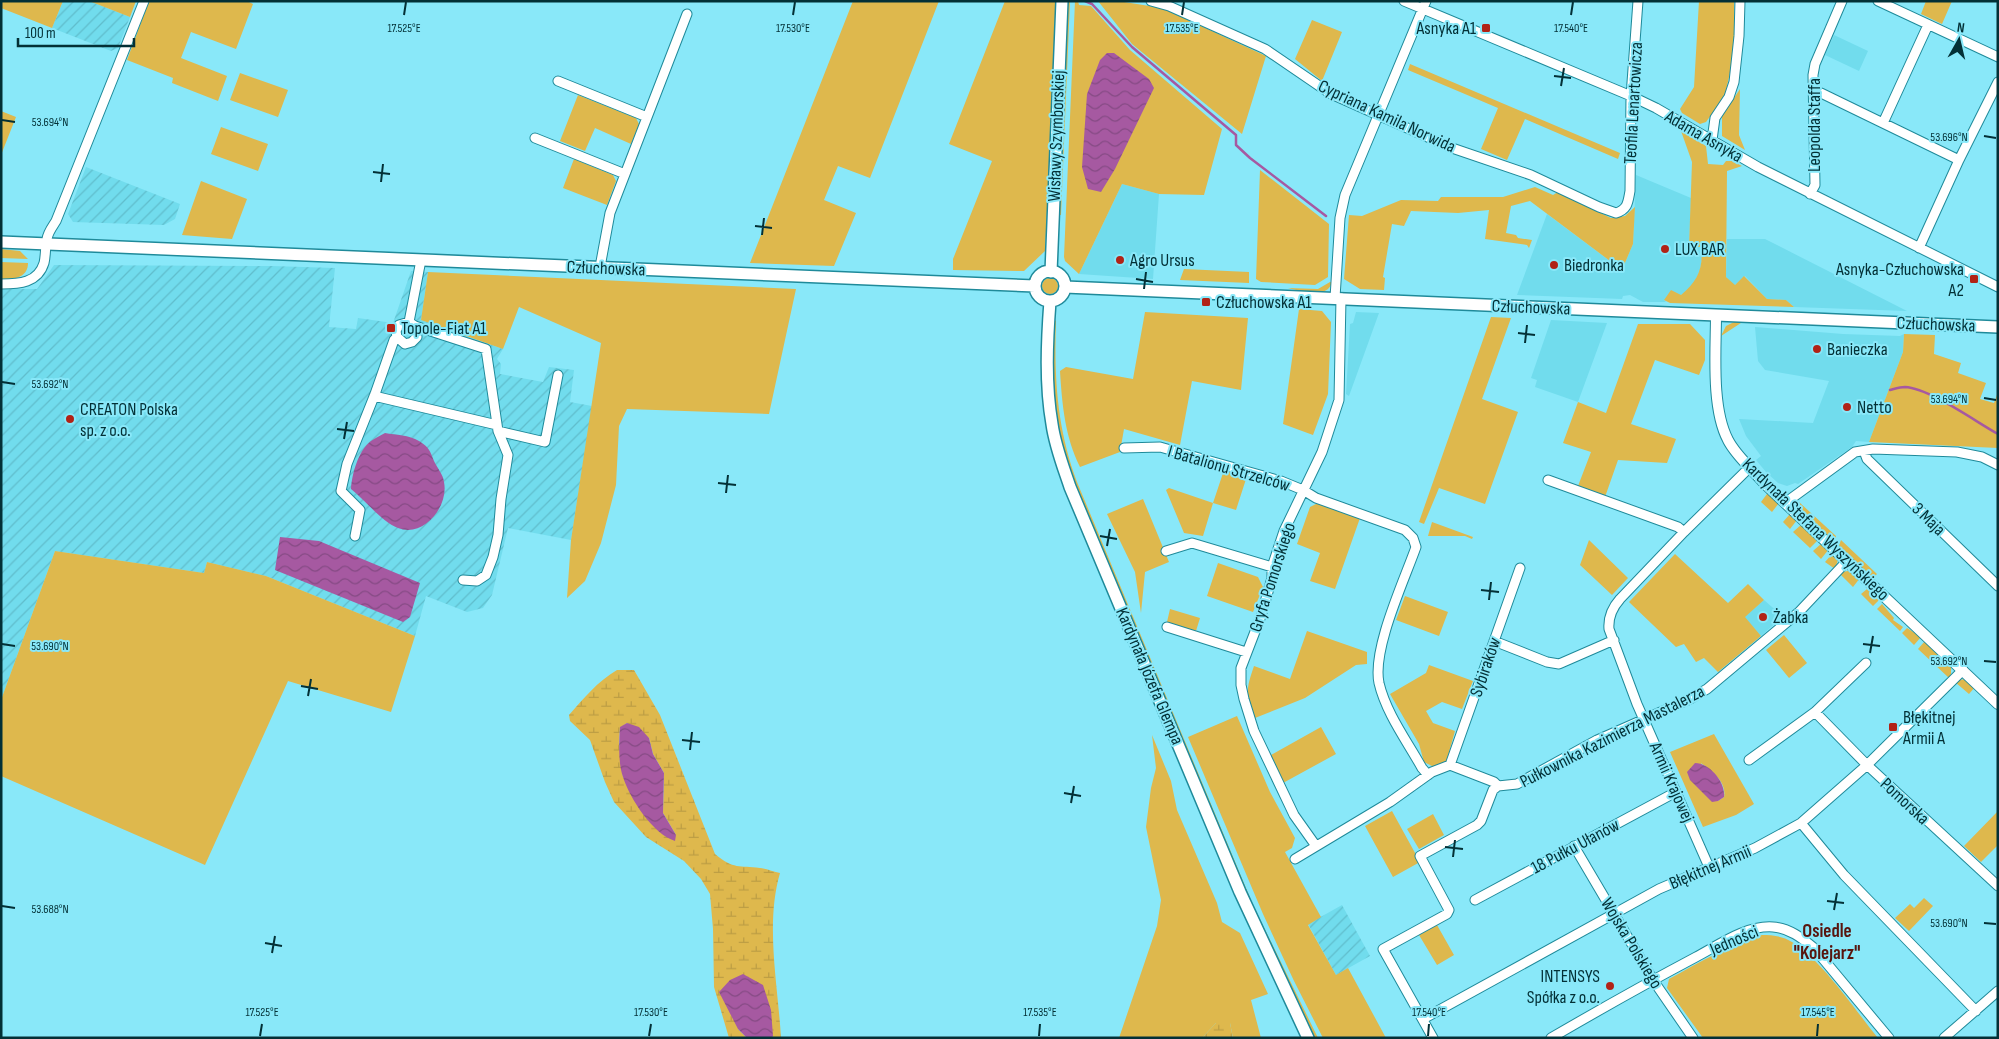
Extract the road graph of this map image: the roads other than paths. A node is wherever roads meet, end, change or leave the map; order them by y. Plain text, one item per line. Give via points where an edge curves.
1 (144, 1) edge
2 (1062, 1) edge
3 (1150, 1) edge
4 (1404, 1) edge
5 (1638, 1) edge
6 (1740, 1) edge
7 (1842, 1) edge
8 (1878, 1) edge
9 (1169, 4) edge
10 (1424, 5) edge
11 (687, 14) dead end
12 (1928, 25) junction
13 (1998, 57) edge
14 (558, 81) dead end
15 (1998, 82) edge
16 (1813, 92) junction
17 (1631, 96) junction
18 (1379, 115) junction
19 (647, 116) junction
20 (1883, 123) junction
21 (535, 138) dead end
22 (1712, 140) junction
23 (1959, 160) junction
24 (625, 174) junction
25 (1810, 194) junction
26 (1628, 205) joint
27 (1, 242) edge
28 (46, 244) junction
29 (1919, 248) junction
30 (421, 260) junction
31 (600, 267) junction
32 (1051, 272) junction
33 (1, 284) edge
34 (1035, 286) junction
35 (1065, 287) junction
36 (1998, 287) edge
37 (1338, 298) junction
38 (1050, 301) junction
39 (1716, 315) junction
40 (412, 324) junction
41 (1998, 327) edge
42 (397, 337) junction
43 (558, 375) dead end
44 (374, 396) junction
45 (498, 428) junction
46 (1124, 448) dead end
47 (1864, 451) junction
48 (1998, 465) edge
49 (1750, 467) junction
50 (1548, 480) dead end
51 (1303, 490) junction
52 (1785, 502) junction
53 (1684, 532) junction
54 (355, 536) dead end
55 (1166, 551) dead end
56 (1847, 561) junction
57 (1272, 567) junction
58 (1520, 568) dead end
59 (463, 580) dead end
60 (1998, 586) edge
61 (1167, 627) dead end
62 (1614, 640) junction
63 (1494, 641) junction
64 (1246, 652) junction
65 (1866, 663) dead end
66 (1963, 670) junction
67 (1998, 704) edge
68 (1815, 712) junction
69 (1644, 720) junction
70 (1748, 760) dead end
71 (1450, 765) junction
72 (1868, 765) junction
73 (1428, 775) junction
74 (1498, 786) junction
75 (1676, 792) junction
76 (1801, 823) junction
77 (1316, 846) junction
78 (1574, 846) junction
79 (1295, 858) dead end
80 (1709, 867) junction
81 (1998, 886) edge
82 (1475, 900) dead end
83 (1614, 915) junction
84 (1653, 980) junction
85 (1998, 991) edge
86 (1976, 1011) junction
87 (1423, 1019) junction
88 (1308, 1038) edge
89 (1433, 1038) edge
90 (1552, 1038) edge
91 (1693, 1038) edge
92 (1890, 1038) edge
93 (1944, 1038) edge

1 - 28 street
2 - 32 main road, Wisławy Szymborskiej
3 - 9 street, Cypriana Kamila Norwida
4 - 10 street, Adama Asnyka
5 - 17 street, Teofila Lenartowicza
6 - 22 street via 1734,82 1715,118
7 - 16 street, Leopolda Staffa via 1816,59
8 - 12 street
9 - 18 street, Cypriana Kamila Norwida via 1265,49 1331,94
10 - 17 street, Adama Asnyka
10 - 18 street, Gryfa Pomorskiego
11 - 19 street
12 - 13 street
12 - 20 street
14 - 19 street
15 - 23 street
16 - 20 street
16 - 25 street, Leopolda Staffa via 1815,186
17 - 22 street, Adama Asnyka
17 - 26 street, Teofila Lenartowicza
18 - 26 street, Cypriana Kamila Norwida via 1452,148 1531,175 1610,212 1621,211
18 - 37 street, Gryfa Pomorskiego via 1345,195 1340,218
19 - 24 street
20 - 23 street
21 - 24 street
22 - 25 street, Adama Asnyka
23 - 29 street
24 - 31 street via 610,213
25 - 29 street, Adama Asnyka
27 - 28 main road, Człuchowska
28 - 30 main road, Człuchowska
28 - 33 street via 44,262 35,277 18,284
29 - 36 street, Adama Asnyka
30 - 31 main road, Człuchowska
30 - 40 street
31 - 34 main road, Człuchowska
32 - 34 main road via 1042,274
32 - 35 main road via 1060,275
34 - 38 main road via 1039,296
35 - 37 main road, Człuchowska
35 - 38 main road via 1060,298
37 - 39 main road, Człuchowska
37 - 51 street, Gryfa Pomorskiego via 1339,400 1322,452
38 - 88 main road, Kardynała Józefa Glempa via 1049,403 1070,487 1240,892
39 - 41 main road, Człuchowska
39 - 49 street, Kardynała Stefana Wyszyńskiego via 1719,411 1728,439
40 - 42 street via 402,323 397,328
40 - 42 street via 417,337 412,342 405,344
40 - 45 street via 486,349
42 - 44 street
43 - 45 street via 545,442
44 - 45 street
44 - 54 street via 347,464 341,491 360,510
45 - 59 street via 508,455 493,557 482,578
46 - 51 street, I Batalionu Strzelców via 1160,447
47 - 48 street via 1873,448 1957,452 1982,457
47 - 52 street via 1855,452
47 - 60 street, 3 Maja via 1866,459
49 - 52 street, Kardynała Stefana Wyszyńskiego
49 - 53 street, Armii Krajowej
50 - 53 street via 1678,527
51 - 57 street, Gryfa Pomorskiego
51 - 73 street, I Batalionu Strzelców via 1316,498 1405,530 1413,538 1416,547 1381,643 1378,668 1386,703
52 - 56 street, Kardynała Stefana Wyszyńskiego
53 - 62 street, Armii Krajowej via 1616,604 1609,622
55 - 57 street via 1192,543
56 - 66 street, Kardynała Stefana Wyszyńskiego
56 - 69 street, Pułkownika Kazimierza Mastalerza via 1799,612 1707,689
57 - 64 street, Gryfa Pomorskiego via 1262,616
58 - 63 street, Sybiraków
61 - 64 street
62 - 63 street via 1559,664
62 - 69 street, Armii Krajowej
63 - 71 street, Sybiraków
64 - 77 street, Gryfa Pomorskiego via 1241,668 1241,685 1254,731 1294,815
65 - 68 street
66 - 67 street, Kardynała Stefana Wyszyńskiego
66 - 72 street, Błękitnej Armii
68 - 70 street
68 - 72 street, Pomorska
69 - 74 street, Pułkownika Kazimierza Mastalerza via 1597,740 1517,784
69 - 75 street, Armii Krajowej
71 - 73 street
71 - 74 street
72 - 76 street, Błękitnej Armii
72 - 81 street, Pomorska
73 - 77 street
74 - 87 street, Pułkownika Kazimierza Mastalerza via 1493,790 1477,825 1420,856 1449,908 1447,914 1383,949
75 - 78 street, 18 Pułku Ułanów
75 - 80 street, Armii Krajowej
76 - 80 street, Błękitnej Armii via 1763,844
76 - 86 street via 1844,874
77 - 79 street
78 - 82 street, 18 Pułku Ułanów
78 - 83 street, Wojska Polskiego
80 - 83 street, Błękitnej Armii via 1659,889
83 - 84 street, Wojska Polskiego
83 - 87 street, Błękitnej Armii
84 - 90 street, Jedności
84 - 91 street, Wojska Polskiego
84 - 92 street, Jedności via 1741,934 1763,927 1786,929 1814,948
85 - 86 street
86 - 93 street
87 - 89 street

